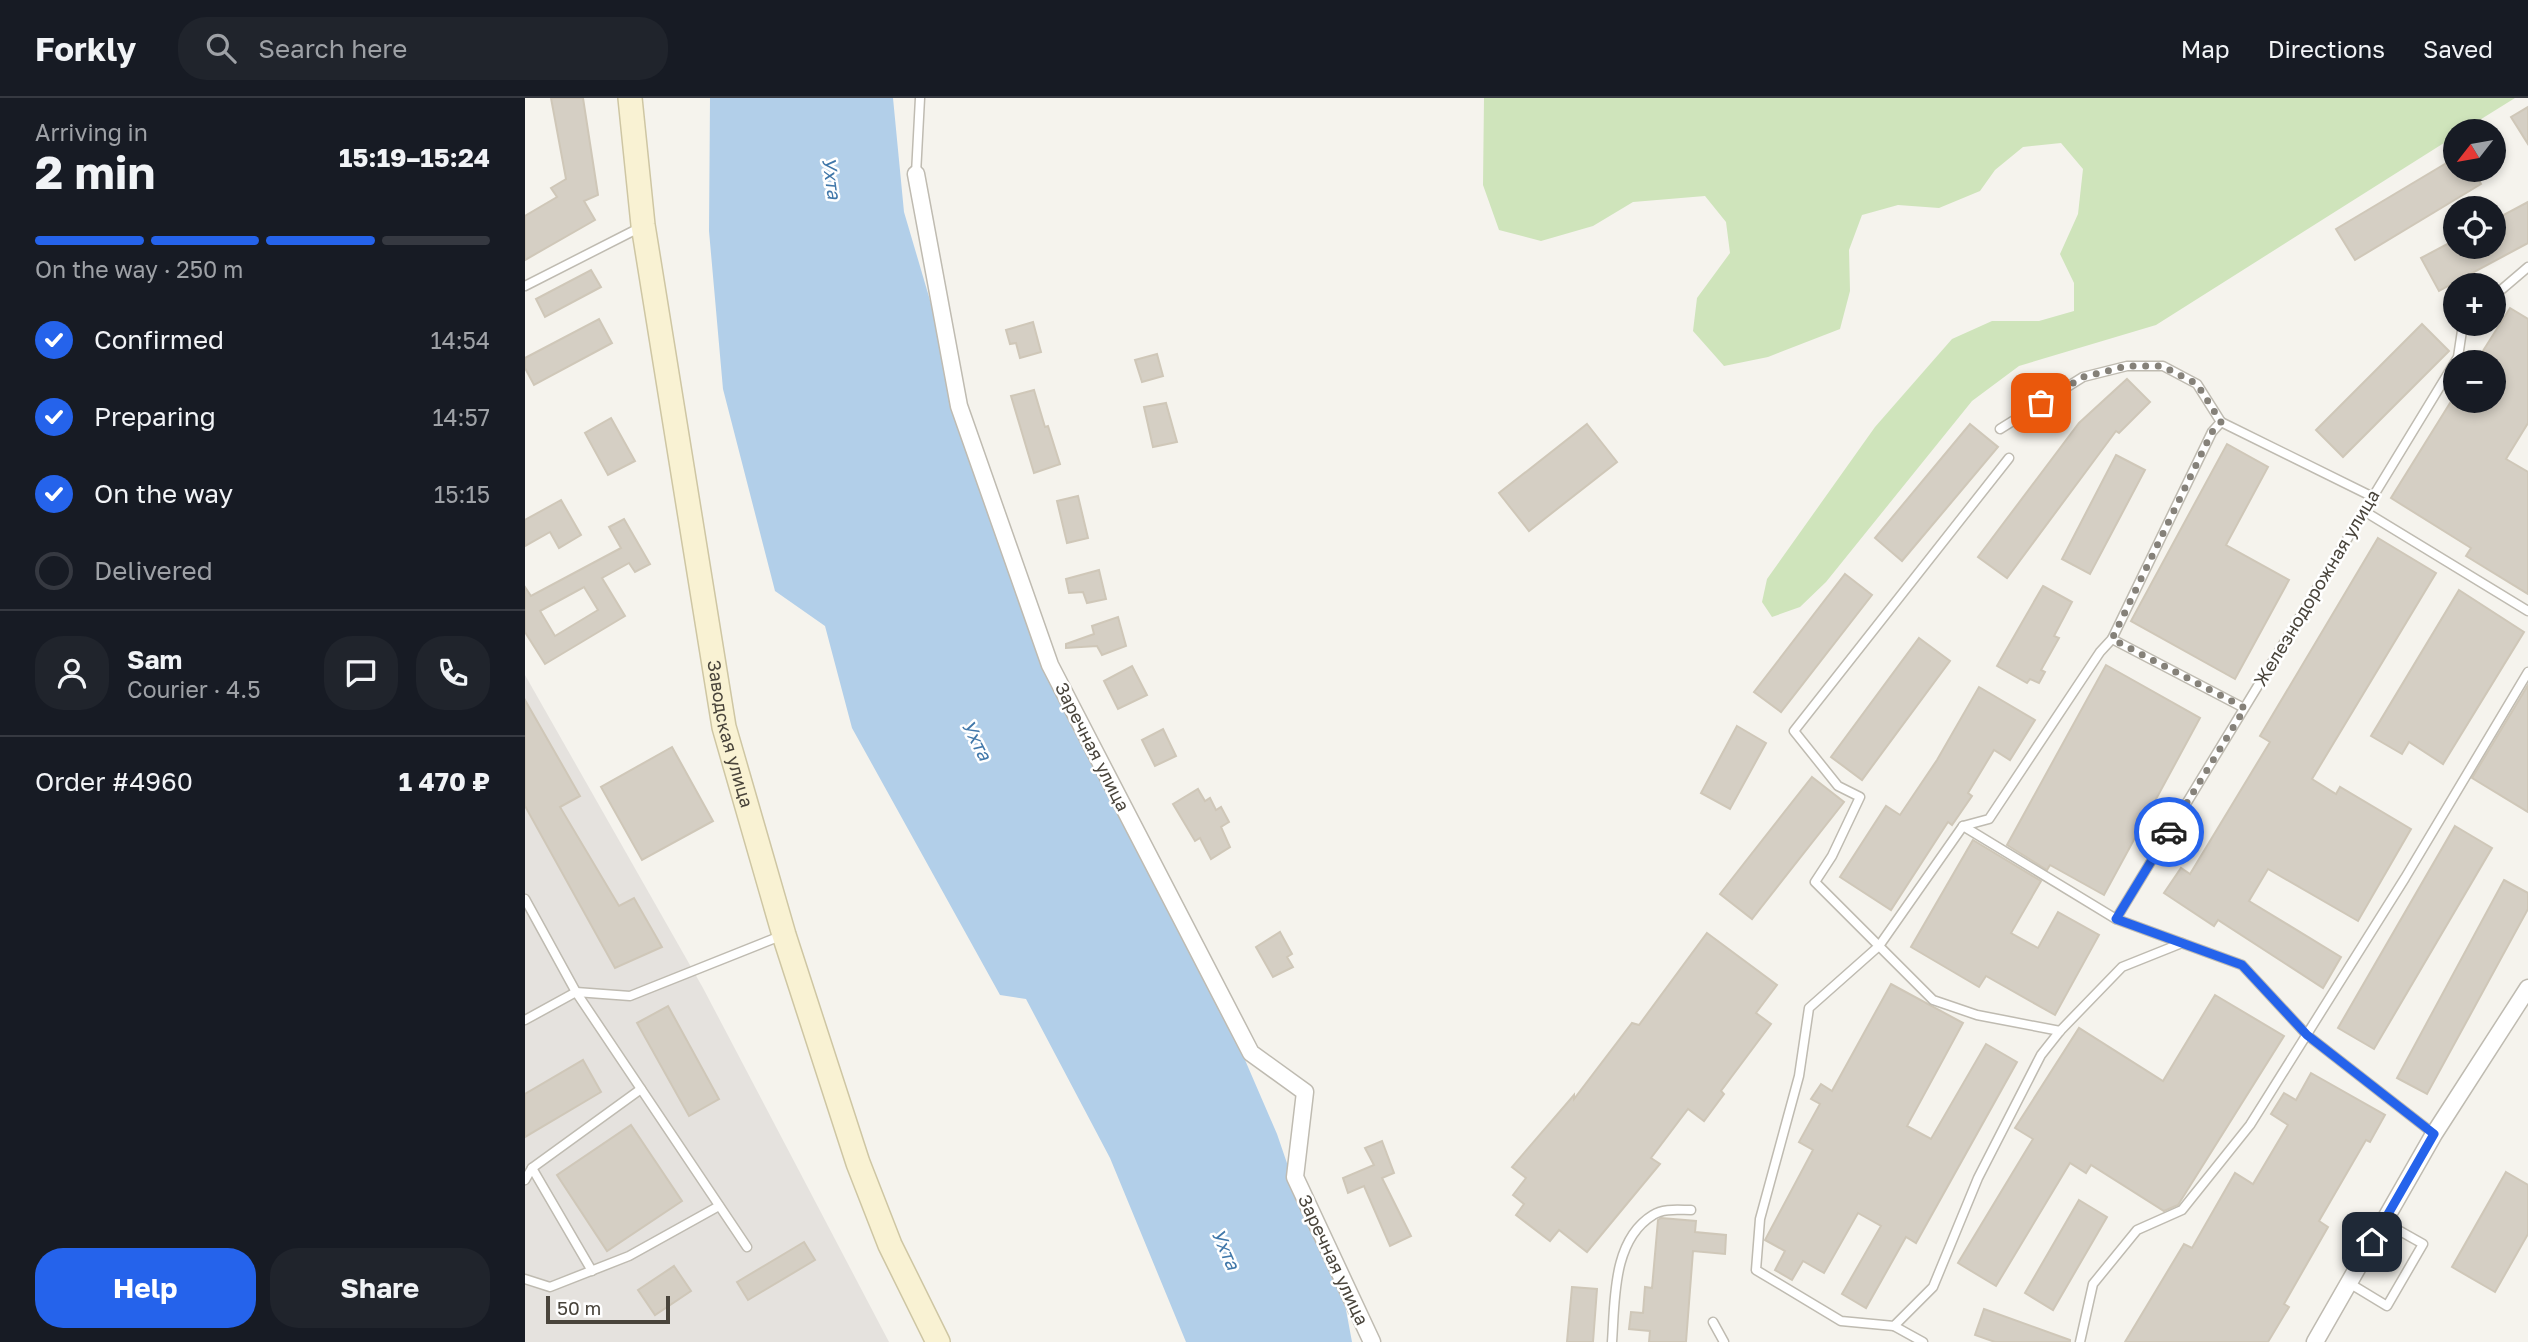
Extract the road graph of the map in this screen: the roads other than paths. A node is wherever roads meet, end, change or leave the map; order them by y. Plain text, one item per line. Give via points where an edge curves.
1 (630, 98) edge
2 (920, 98) edge
3 (916, 174) joint
4 (643, 226) junction
5 (2528, 267) edge
6 (525, 286) edge
7 (2506, 286) edge
8 (2461, 336) edge
9 (2221, 422) junction
10 (2000, 429) dead end
11 (2009, 458) dead end
12 (2373, 497) junction
13 (2364, 511) junction
14 (2528, 611) edge
15 (2112, 639) junction
16 (2528, 672) edge
17 (2245, 708) junction
18 (1963, 826) junction
19 (525, 899) edge
20 (2116, 919) junction
21 (784, 934) junction
22 (2182, 943) junction
23 (1879, 946) junction
24 (2528, 988) edge
25 (576, 992) junction
26 (2528, 1011) edge
27 (2511, 1018) junction
28 (525, 1020) edge
29 (2060, 1031) junction
30 (2307, 1035) junction
31 (641, 1089) junction
32 (2434, 1134) junction
33 (532, 1168) junction
34 (525, 1180) edge
35 (719, 1206) junction
36 (1691, 1210) dead end
37 (2384, 1222) junction
38 (747, 1247) dead end
39 (592, 1271) junction
40 (525, 1279) edge
41 (2349, 1283) junction
42 (1713, 1322) dead end
43 (1894, 1326) junction
44 (938, 1342) edge
45 (1372, 1342) edge
46 (1612, 1342) edge
47 (1724, 1342) edge
48 (1923, 1342) edge
49 (2080, 1342) edge
50 (2315, 1342) edge

1 - 4 street, Заводская улица
2 - 3 lane, Заречная улица
3 - 45 street, Заречная улица via 959,405 1050,665 1251,1053 1305,1092 1295,1177
4 - 6 lane
4 - 21 street, Заводская улица via 724,727
5 - 7 lane
8 - 12 lane, Железнодорожная улица via 2458,357
9 - 10 lane via 2197,384 2162,366 2127,366 2083,377
9 - 12 lane
9 - 15 lane via 2212,432
11 - 23 lane via 1794,731 1838,786 1860,797 1815,882
12 - 13 lane, Железнодорожная улица
13 - 14 lane
13 - 17 lane, Железнодорожная улица
15 - 17 lane
15 - 18 lane via 1989,819
16 - 30 lane
17 - 20 lane, Железнодорожная улица
18 - 20 lane
18 - 23 lane
19 - 25 lane
20 - 22 lane
21 - 25 lane via 630,996
21 - 44 street, Заводская улица via 870,1195
22 - 29 lane via 2122,967
22 - 30 lane via 2242,965
23 - 29 lane via 1933,1000 1977,1015
23 - 43 lane via 1809,1008 1799,1076 1760,1220 1756,1270 1841,1321
24 - 27 street
25 - 28 lane
25 - 31 lane
26 - 27 street
27 - 32 street
29 - 43 lane via 2041,1055 1978,1178 1933,1287
30 - 32 lane
30 - 49 lane via 2250,1125 2182,1210 2137,1230 2093,1283
31 - 33 lane
31 - 35 lane
32 - 37 street
33 - 34 lane
33 - 39 lane
35 - 38 lane
35 - 39 lane via 629,1256
36 - 46 lane via 1652,1215 1626,1248 1616,1279
37 - 41 street
37 - 41 lane via 2423,1244 2387,1306
39 - 40 lane via 550,1287
41 - 50 street
42 - 47 lane
43 - 48 lane

